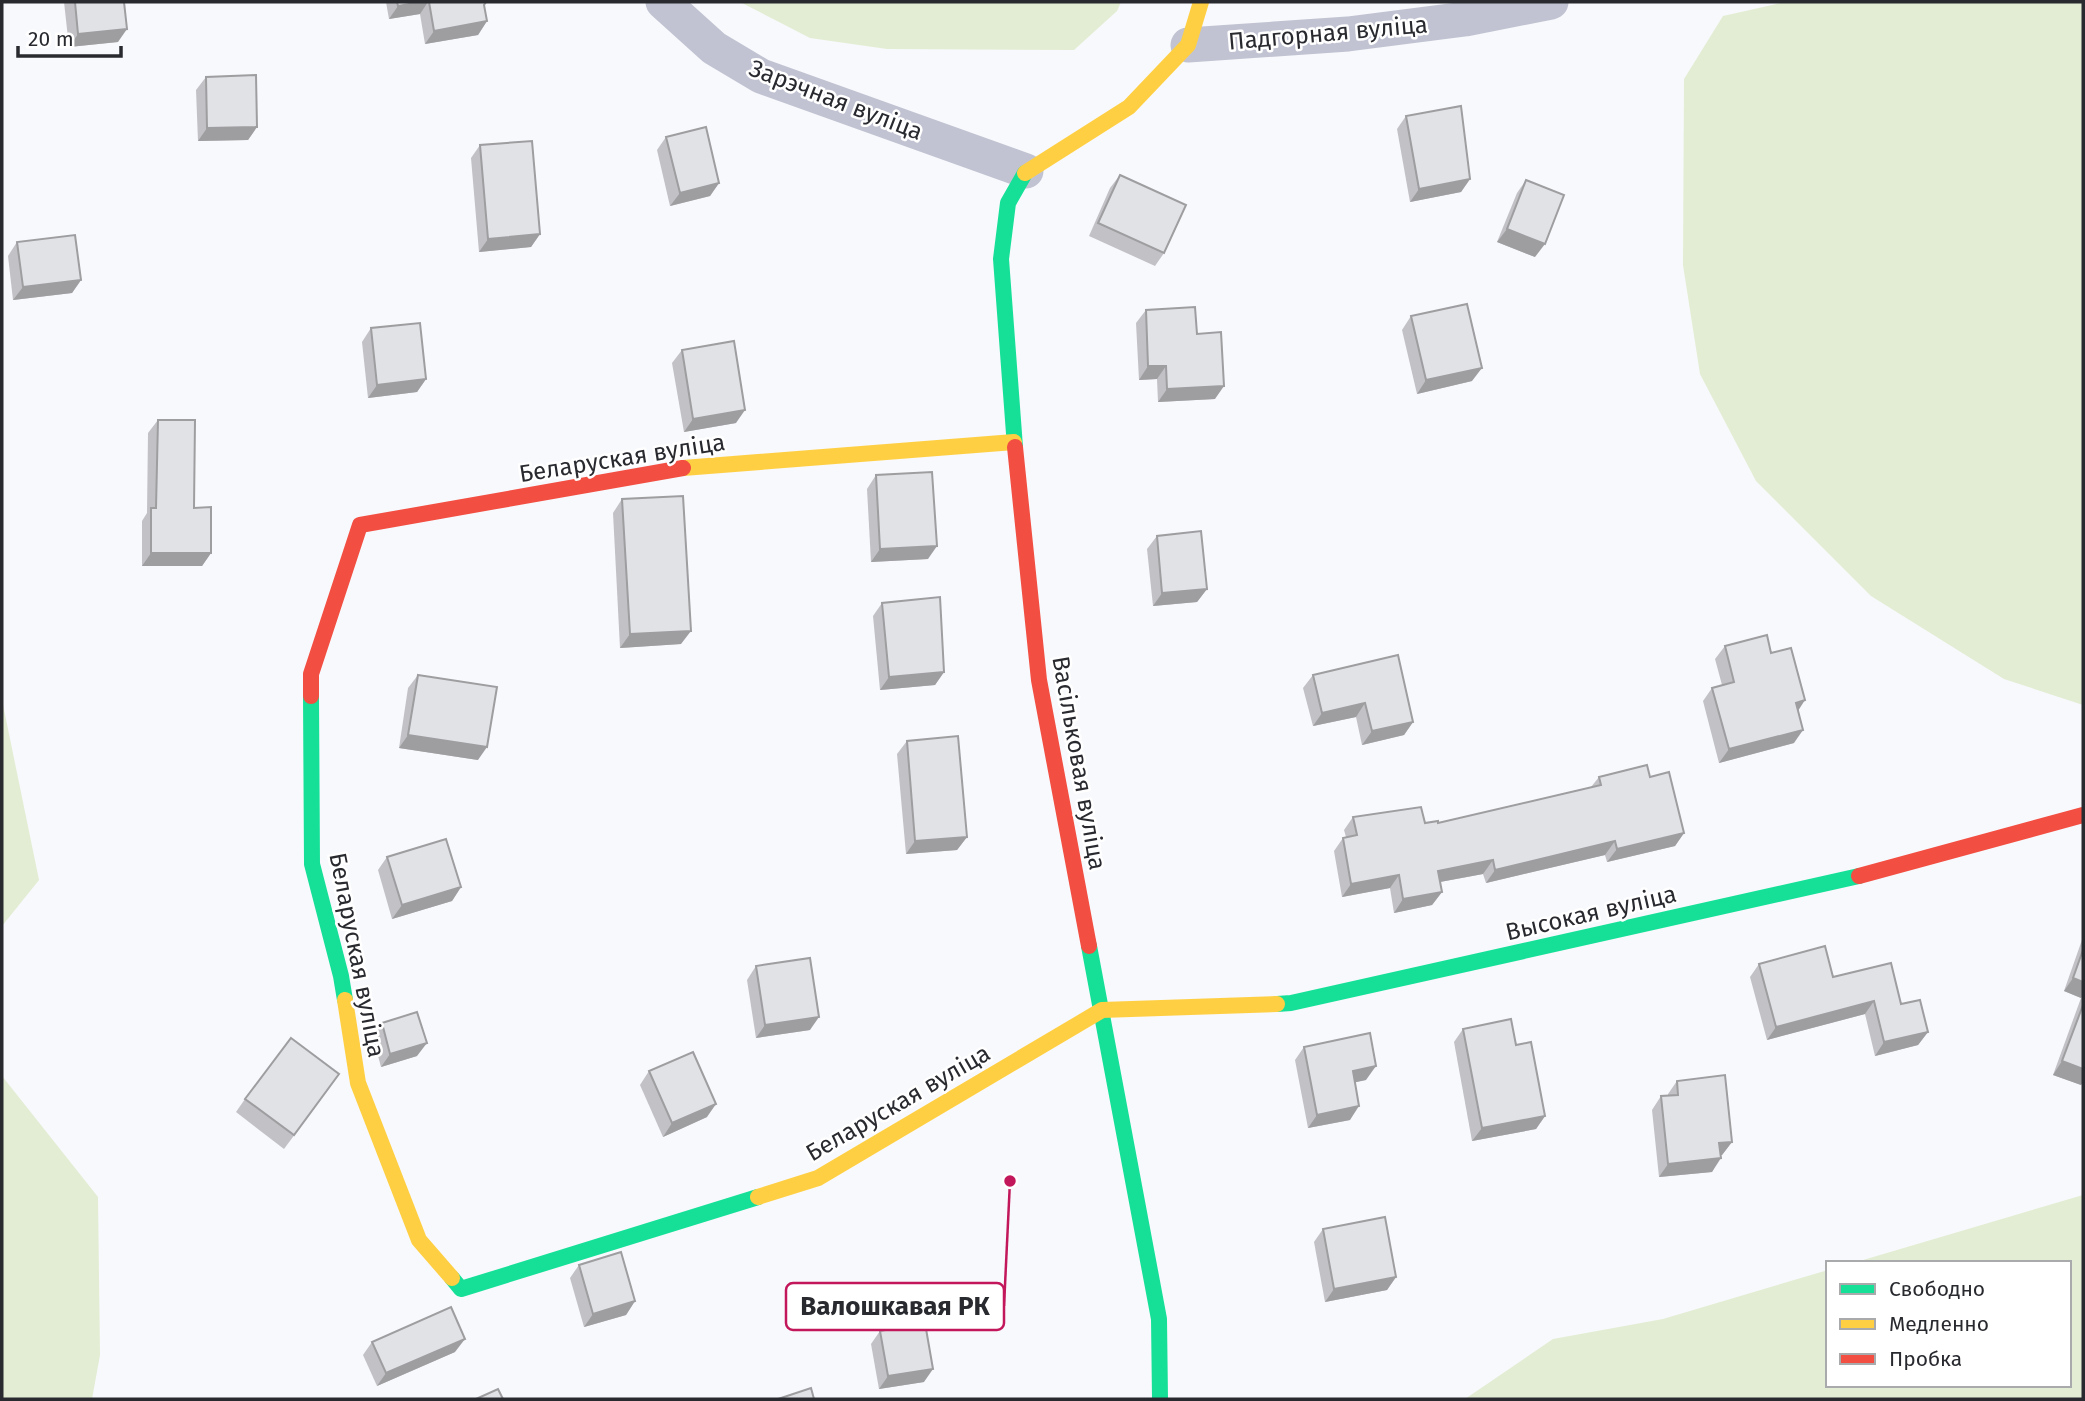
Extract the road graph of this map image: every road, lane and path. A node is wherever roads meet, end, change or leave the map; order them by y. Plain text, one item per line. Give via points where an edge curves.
1 (663, 2) edge
2 (1201, 2) edge
3 (1551, 2) edge
4 (1188, 46) junction
5 (1026, 171) junction
6 (1014, 442) junction
7 (2083, 815) edge
8 (1102, 1010) junction
9 (1160, 1399) edge

1 - 5 street, Зарэчная вуліца via 714,48 761,76
2 - 4 street
3 - 4 street, Падгорная вуліца via 1348,34
4 - 5 street, Васільковая вуліца via 1129,107
5 - 6 street, Васільковая вуліца via 1008,203 1001,259
6 - 8 street, Васільковая вуліца via 1039,680
6 - 8 street, Беларуская вуліца via 676,469 360,525 311,674 312,863 341,976 358,1083 419,1240 460,1289 818,1178
7 - 8 street, Высокая вуліца via 1829,884 1292,1003
8 - 9 street, Васільковая вуліца via 1159,1318

